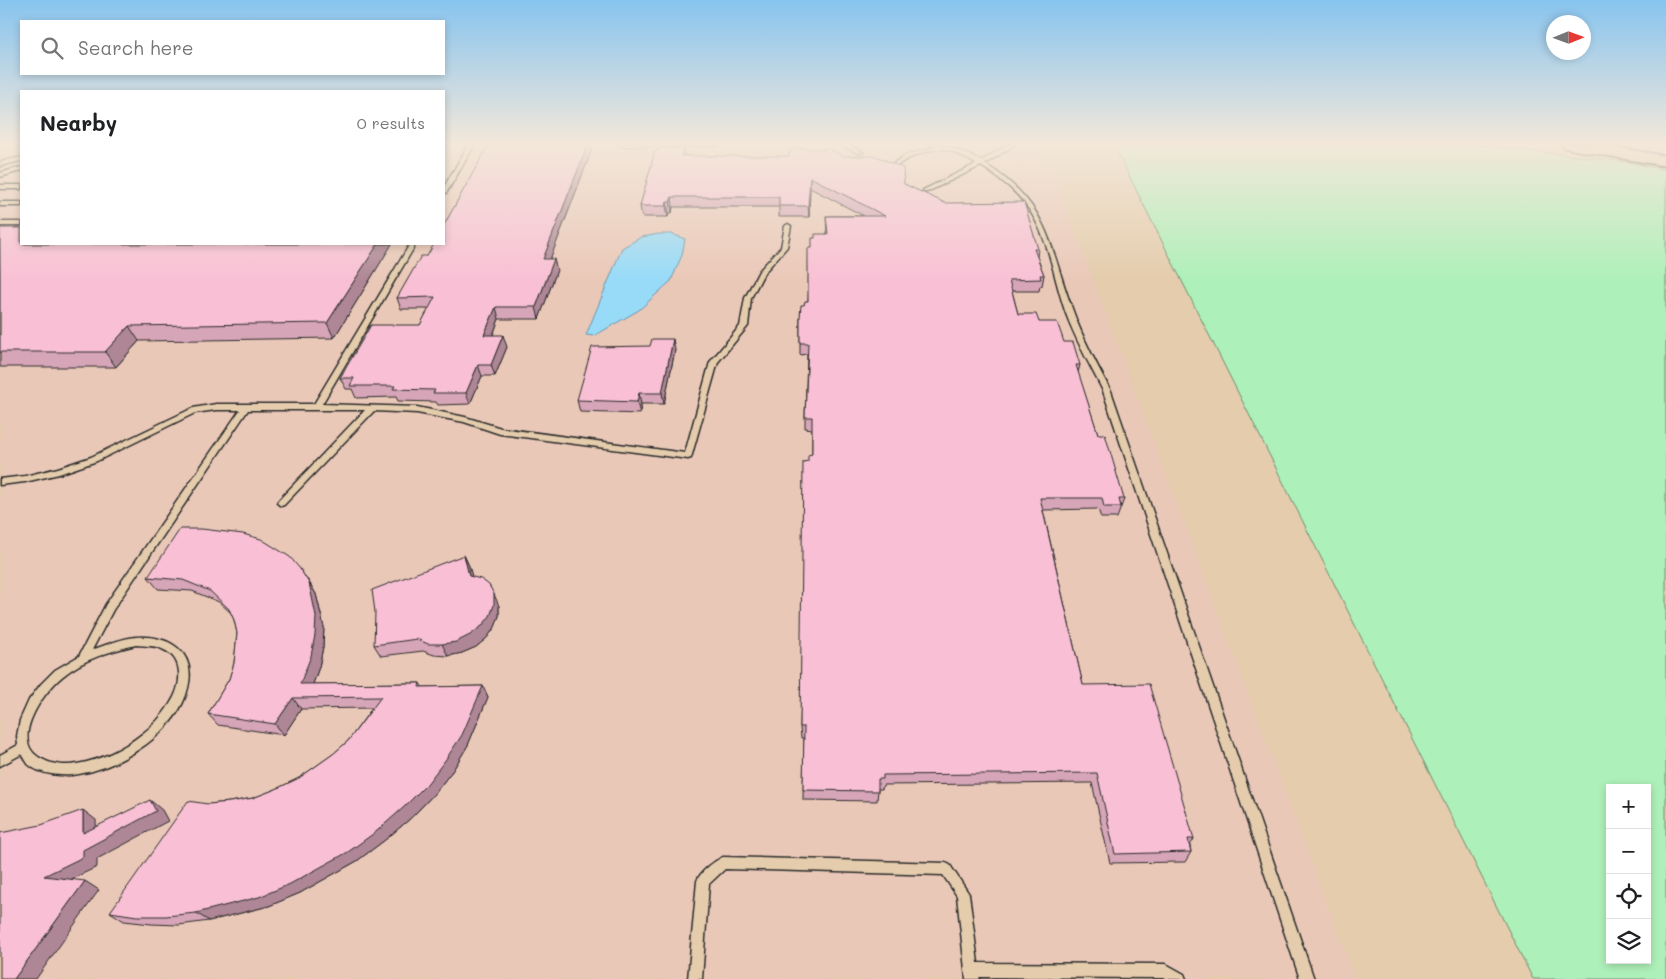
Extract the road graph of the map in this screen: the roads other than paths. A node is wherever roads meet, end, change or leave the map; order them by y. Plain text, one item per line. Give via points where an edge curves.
1 (1015, 190) edge
2 (0, 204) edge
3 (20, 204) edge
4 (0, 224) edge
5 (20, 224) edge
6 (788, 226) dead end
7 (412, 245) edge
8 (246, 407) junction
9 (316, 407) junction
10 (372, 408) junction
11 (0, 482) edge
12 (281, 504) dead end
13 (83, 658) junction
14 (19, 750) junction
15 (0, 761) edge
16 (973, 974) edge
17 (695, 979) edge
18 (1179, 979) edge
19 (1307, 979) edge

1 - 19 lane via 1026,200 1044,230 1072,319 1106,391
2 - 3 lane
4 - 5 lane
6 - 10 lane via 784,247 761,272 748,298 744,326 714,362 688,456 515,434 417,410
7 - 9 lane
8 - 9 lane
8 - 11 lane via 216,407 193,412 94,459 51,473
8 - 13 lane via 109,607
9 - 10 lane
10 - 12 lane
13 - 14 lane via 39,692 25,712 18,733
13 - 14 lane via 127,643 158,643 175,650 184,664 186,682 177,703 160,725 136,745 108,761 78,770 51,771 31,764
14 - 15 lane
16 - 17 lane via 963,894 946,869 723,863 703,881
16 - 18 lane via 1166,971

